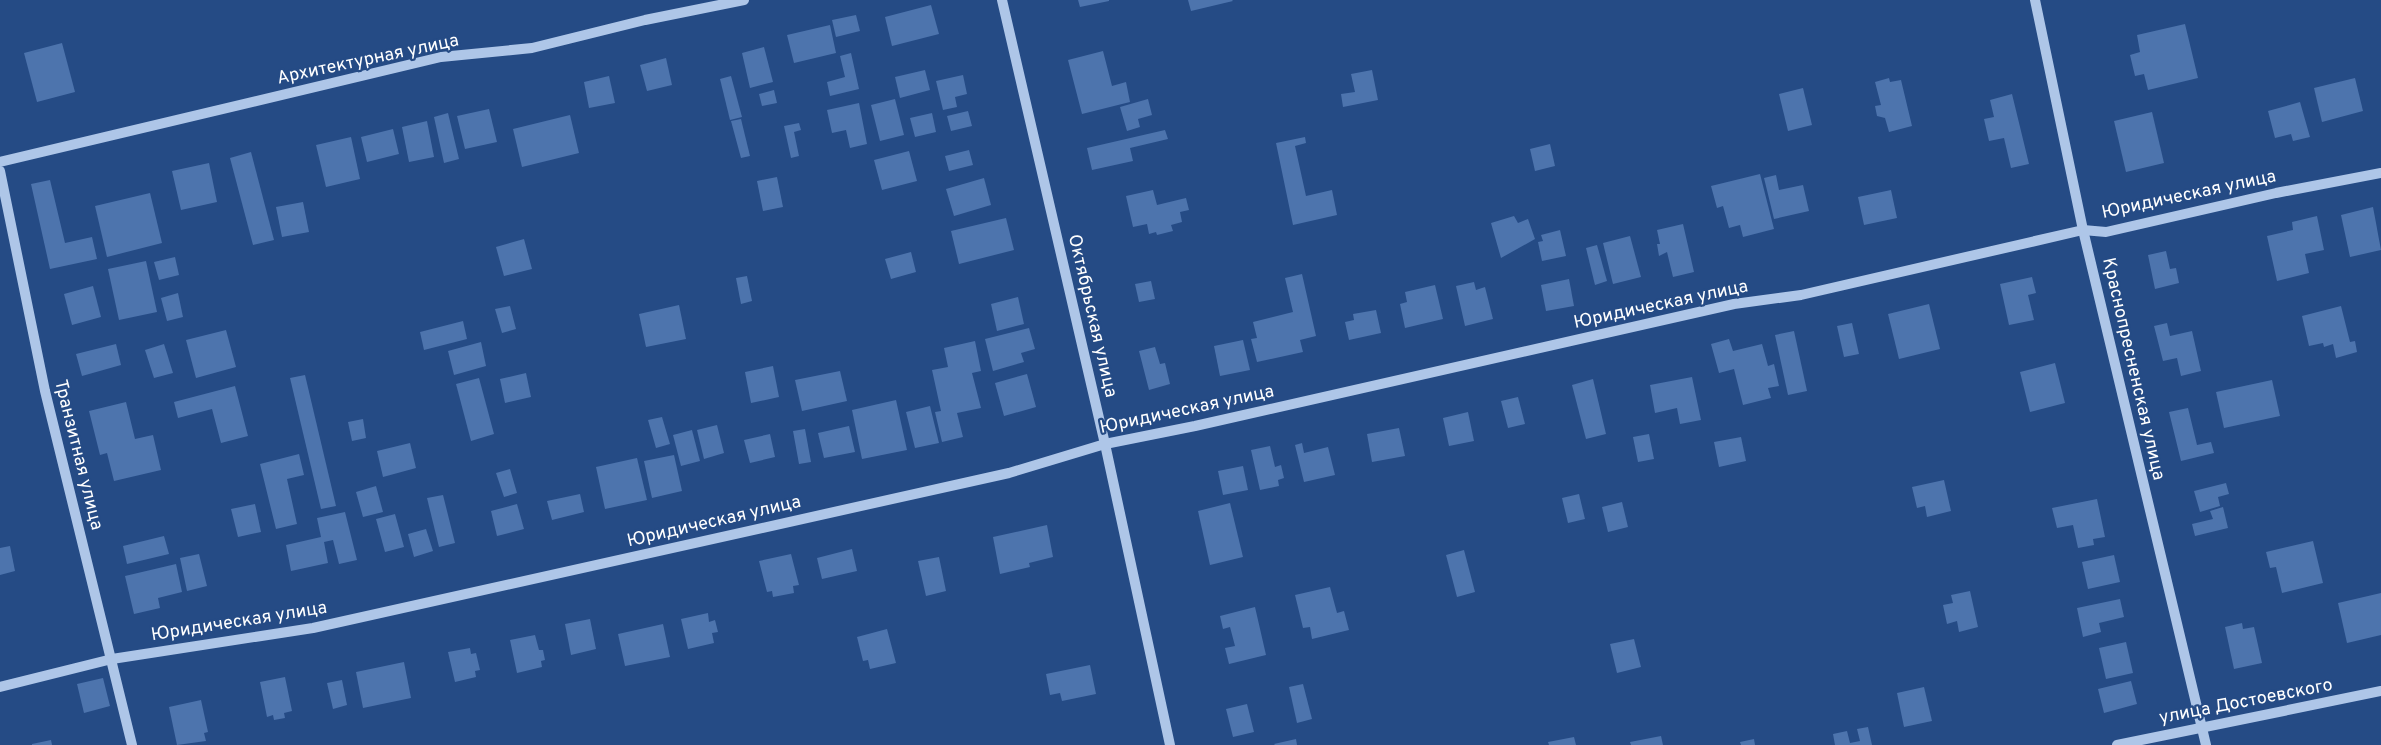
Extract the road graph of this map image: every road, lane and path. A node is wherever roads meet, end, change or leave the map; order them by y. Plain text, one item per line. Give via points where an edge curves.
1 (744, 0) edge
2 (1002, 0) edge
3 (2035, 0) edge
4 (0, 162) edge
5 (0, 171) edge
6 (2381, 172) edge
7 (2083, 230) junction
8 (1105, 444) junction
9 (112, 659) junction
10 (0, 687) edge
11 (2381, 692) edge
12 (2202, 726) junction
13 (132, 745) edge
14 (1170, 745) edge
15 (2117, 745) edge
16 (2206, 745) edge

1 - 4 street, Архитектурная улица via 532,48 441,57
2 - 8 street, Октябрьская улица
3 - 7 street, Краснопресненская улица
5 - 9 street, Транзитная улица via 45,391
6 - 7 street, Юридическая улица via 2106,232
7 - 8 street, Юридическая улица via 1801,295 1734,304
7 - 12 street, Краснопресненская улица
8 - 9 street, Юридическая улица via 1009,473 313,628
8 - 14 street, Октябрьская улица
9 - 10 street, Юридическая улица
9 - 13 street, Транзитная улица
11 - 12 street, улица Достоевского
12 - 15 street, улица Достоевского
12 - 16 street, Краснопресненская улица

